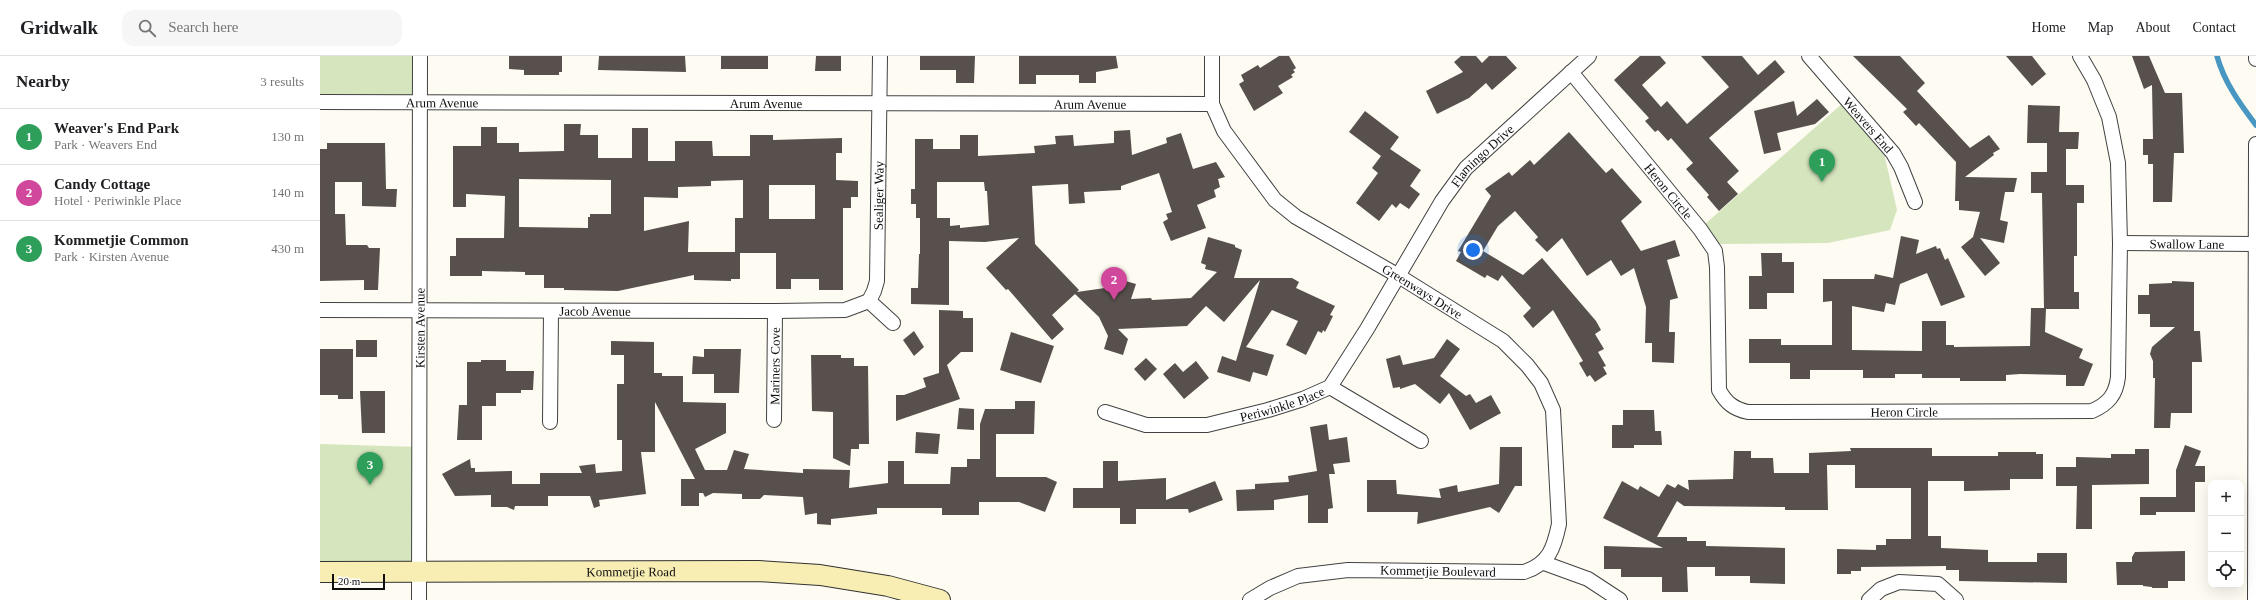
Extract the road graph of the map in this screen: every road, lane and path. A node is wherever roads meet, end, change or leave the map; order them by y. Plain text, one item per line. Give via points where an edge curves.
1 (420, 56) edge
2 (880, 56) edge
3 (1212, 56) edge
4 (1589, 56) edge
5 (1809, 56) edge
6 (2080, 56) edge
7 (2256, 56) edge
8 (2256, 59) edge
9 (1571, 72) junction
10 (320, 102) edge
11 (420, 103) junction
12 (881, 104) junction
13 (1212, 104) junction
14 (2256, 144) edge
15 (2256, 158) edge
16 (1915, 202) dead end
17 (2120, 243) junction
18 (2255, 244) junction
19 (1398, 275) junction
20 (868, 301) junction
21 (320, 310) edge
22 (419, 310) junction
23 (551, 311) junction
24 (775, 311) junction
25 (893, 323) dead end
26 (1330, 387) junction
27 (1105, 412) dead end
28 (774, 420) dead end
29 (550, 422) dead end
30 (1421, 441) dead end
31 (1544, 563) junction
32 (419, 571) junction
33 (320, 572) edge
34 (419, 600) edge
35 (940, 600) edge
36 (1250, 600) edge
37 (1620, 600) edge
38 (1869, 600) edge
39 (1956, 600) edge
40 (2255, 600) edge

1 - 11 street, Kirsten Avenue
2 - 12 street, Sealiger Way
3 - 13 street, Greenways Drive
4 - 9 street, Flamingo Drive
5 - 16 street, Weavers End via 1893,153
6 - 17 street, Heron Circle via 2094,80 2109,117 2118,163
7 - 8 street
9 - 17 street, Heron Circle via 1700,229 1715,252 1720,390 1725,399 1738,410 2092,411 2108,402 2117,387
9 - 19 street, Flamingo Drive via 1466,168 1442,201
10 - 11 street, Arum Avenue
11 - 12 street, Arum Avenue
11 - 22 street, Kirsten Avenue
12 - 13 street, Arum Avenue
12 - 20 street, Sealiger Way via 877,280
13 - 19 street, Greenways Drive via 1224,132 1275,200 1296,217
14 - 15 street
15 - 18 street
17 - 18 street, Swallow Lane
18 - 40 street
19 - 26 street, Periwinkle Place
19 - 31 street, Greenways Drive via 1503,341 1541,383 1553,410 1559,502 1559,524 1555,542
20 - 24 street, Jacob Avenue via 845,310
20 - 25 street
21 - 22 street, Jacob Avenue
22 - 23 street, Jacob Avenue
22 - 32 street, Kirsten Avenue
23 - 24 street, Jacob Avenue
23 - 29 street
24 - 28 street, Mariners Cove
26 - 27 street, Periwinkle Place via 1289,404 1207,425 1146,425
26 - 30 street
31 - 36 street, Kommetjie Boulevard via 1524,572 1348,570 1298,576
31 - 37 street via 1588,579
32 - 33 main road, Kommetjie Road
32 - 34 street, Kirsten Avenue
32 - 35 main road, Kommetjie Road via 773,572 835,577 888,586
38 - 39 street via 1885,587 1899,582 1938,584

